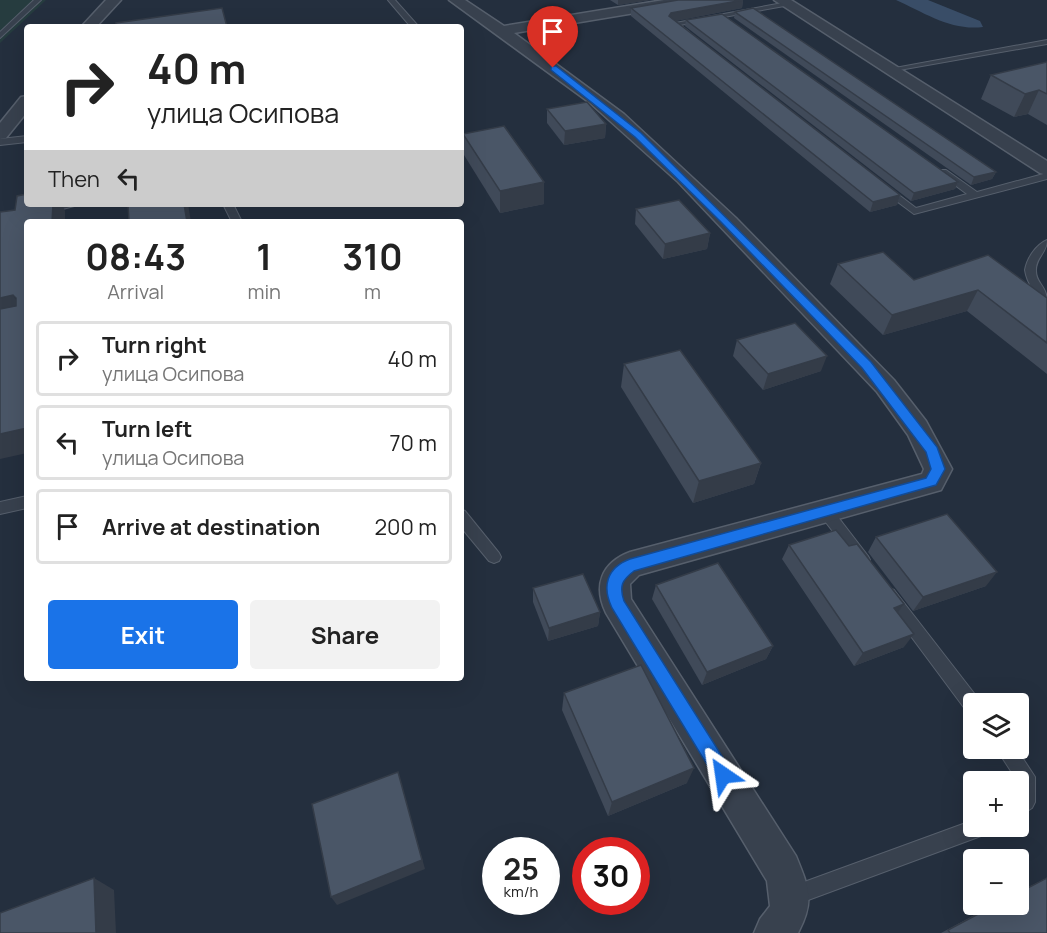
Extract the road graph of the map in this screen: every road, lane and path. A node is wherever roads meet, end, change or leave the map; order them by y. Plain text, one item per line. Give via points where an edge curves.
1 (38, 0) edge
2 (114, 0) edge
3 (390, 0) edge
4 (456, 0) edge
5 (689, 0) edge
6 (785, 2) edge
7 (723, 16) junction
8 (15, 22) junction
9 (0, 23) edge
10 (733, 23) edge
11 (91, 24) edge
12 (412, 24) edge
13 (501, 31) junction
14 (0, 36) edge
15 (693, 39) edge
16 (1047, 42) edge
17 (888, 70) junction
18 (24, 105) edge
19 (0, 134) edge
20 (24, 139) edge
21 (0, 142) edge
22 (937, 168) edge
23 (1047, 169) edge
24 (1047, 176) edge
25 (878, 182) edge
26 (975, 195) junction
27 (61, 207) edge
28 (31, 213) edge
29 (1047, 243) edge
30 (1047, 298) edge
31 (24, 503) edge
32 (0, 508) edge
33 (826, 512) junction
34 (464, 520) edge
35 (494, 557) dead end
36 (963, 693) edge
37 (963, 833) edge
38 (792, 896) junction
39 (774, 933) edge

1 - 8 lane
2 - 11 street
3 - 12 lane
4 - 13 street
5 - 13 street
6 - 7 lane
6 - 17 street
7 - 10 lane
7 - 15 lane via 674,24
8 - 9 lane
8 - 14 lane
13 - 33 street via 567,78 646,143 866,365 932,450 938,469 931,482
16 - 17 lane
17 - 23 street
18 - 19 street
20 - 21 lane
22 - 26 lane
24 - 26 lane
25 - 26 lane via 914,211
27 - 28 lane
29 - 30 lane via 1030,263 1029,273
31 - 32 lane
33 - 36 lane
33 - 38 street via 630,566 617,576 613,589 617,603 782,870
34 - 35 lane
37 - 38 lane
38 - 39 street via 784,922

